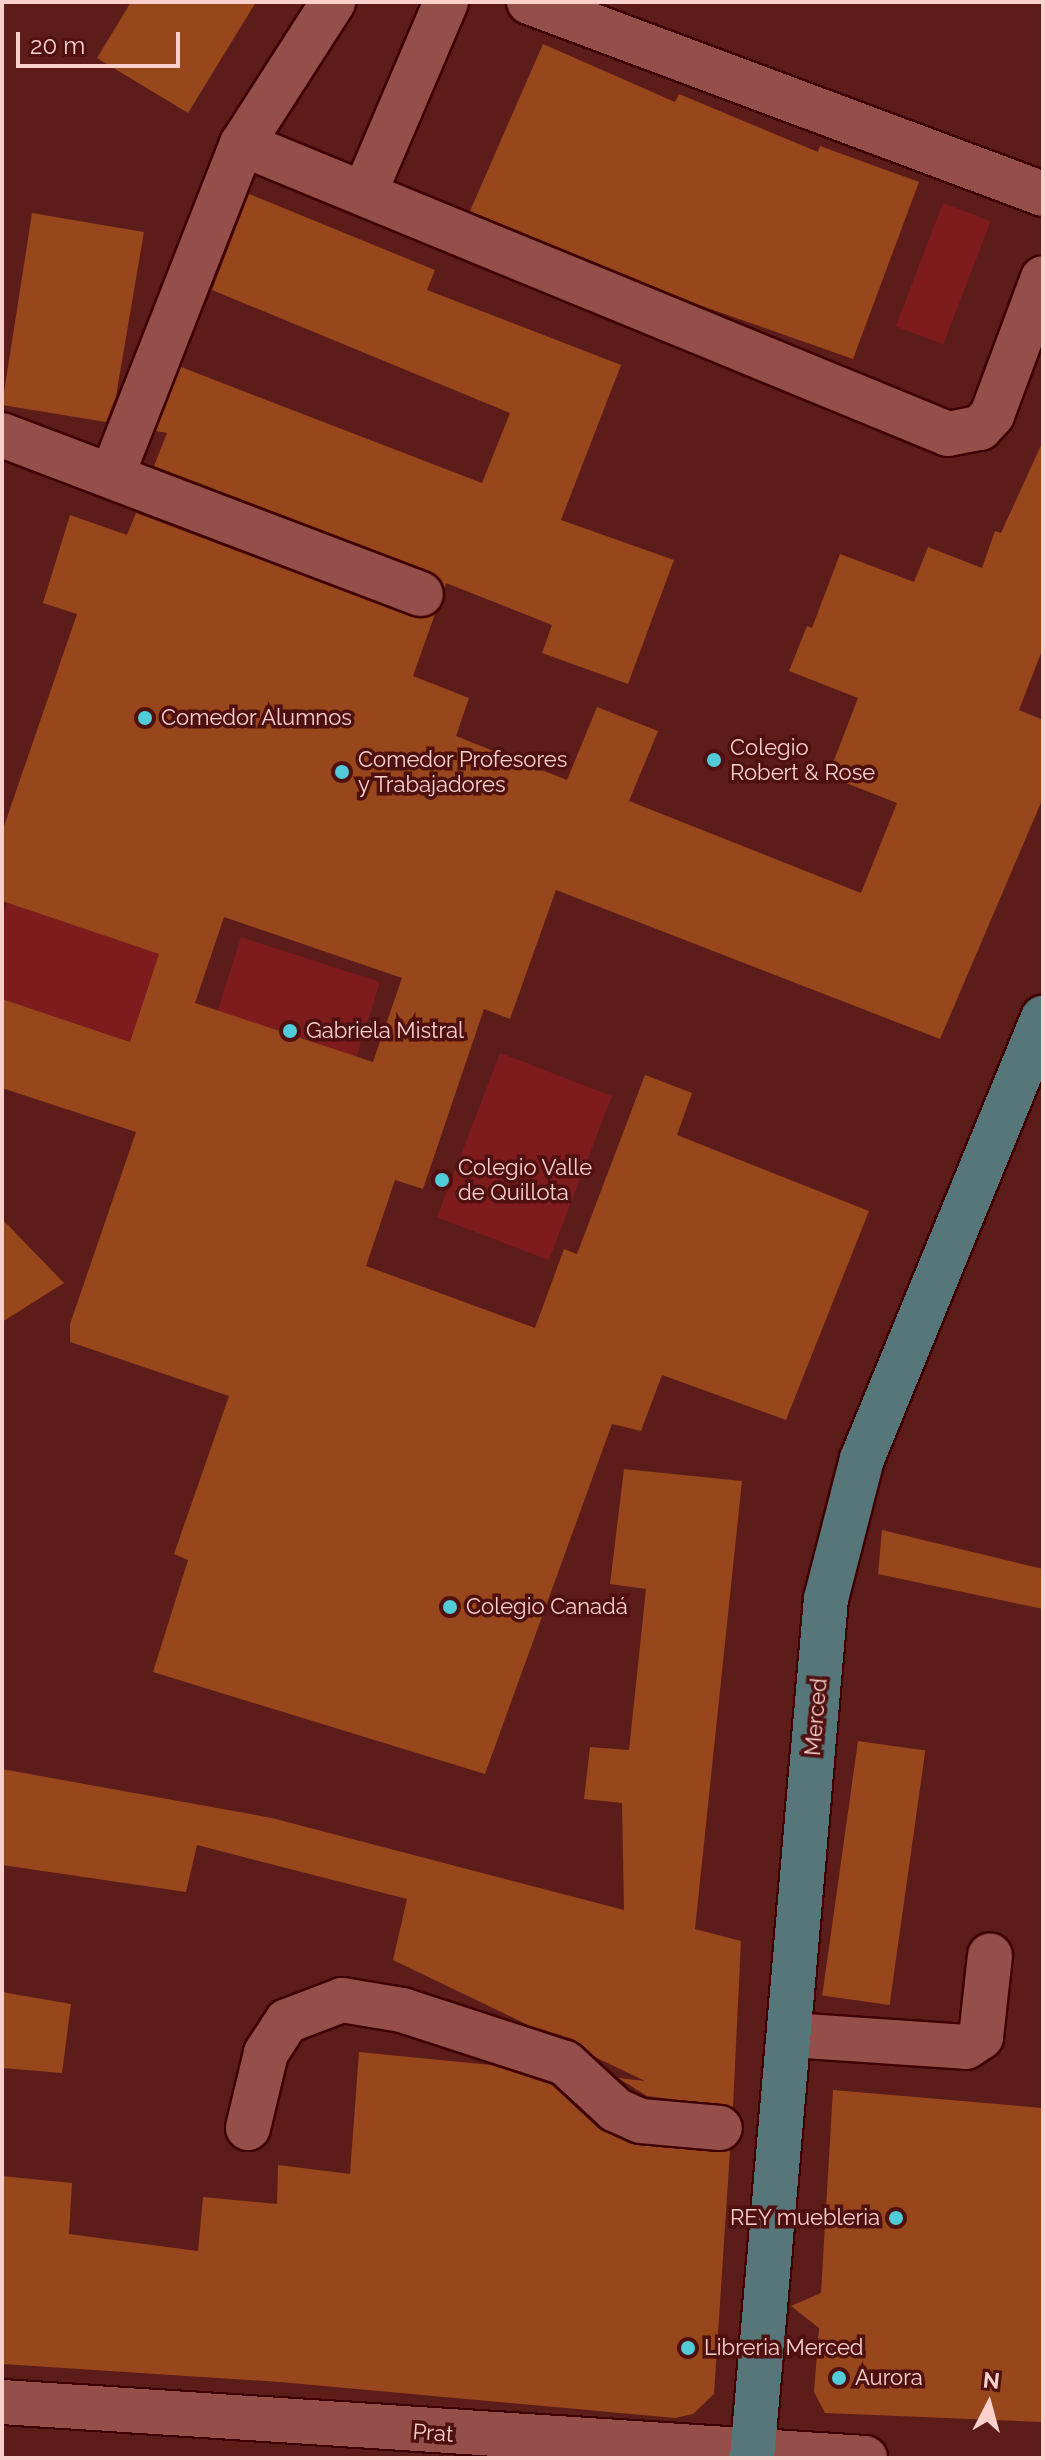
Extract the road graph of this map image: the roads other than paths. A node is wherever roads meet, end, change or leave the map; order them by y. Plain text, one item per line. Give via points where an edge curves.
1 (333, 2) edge
2 (446, 2) edge
3 (529, 2) edge
4 (242, 144) junction
5 (365, 192) junction
6 (1043, 194) edge
7 (1043, 278) edge
8 (2, 435) edge
9 (113, 473) junction
10 (421, 594) dead end
11 (1043, 1018) edge
12 (990, 1955) dead end
13 (791, 2035) junction
14 (248, 2128) dead end
15 (783, 2134) junction
16 (2, 2402) edge
17 (752, 2456) edge
18 (865, 2458) edge

1 - 4 street
2 - 5 street
3 - 6 street
4 - 5 street
4 - 9 street
5 - 7 street via 948,434 980,428 992,415
8 - 9 street
9 - 10 street
11 - 13 main road, Merced via 919,1314 847,1504 826,1599
12 - 13 street via 981,2037 966,2047
13 - 15 main road, Merced
14 - 15 street via 266,2053 287,2021 342,2000 402,2010 565,2063 616,2110 641,2121
15 - 17 main road, Merced
16 - 17 street, Prat
17 - 18 street, Prat

